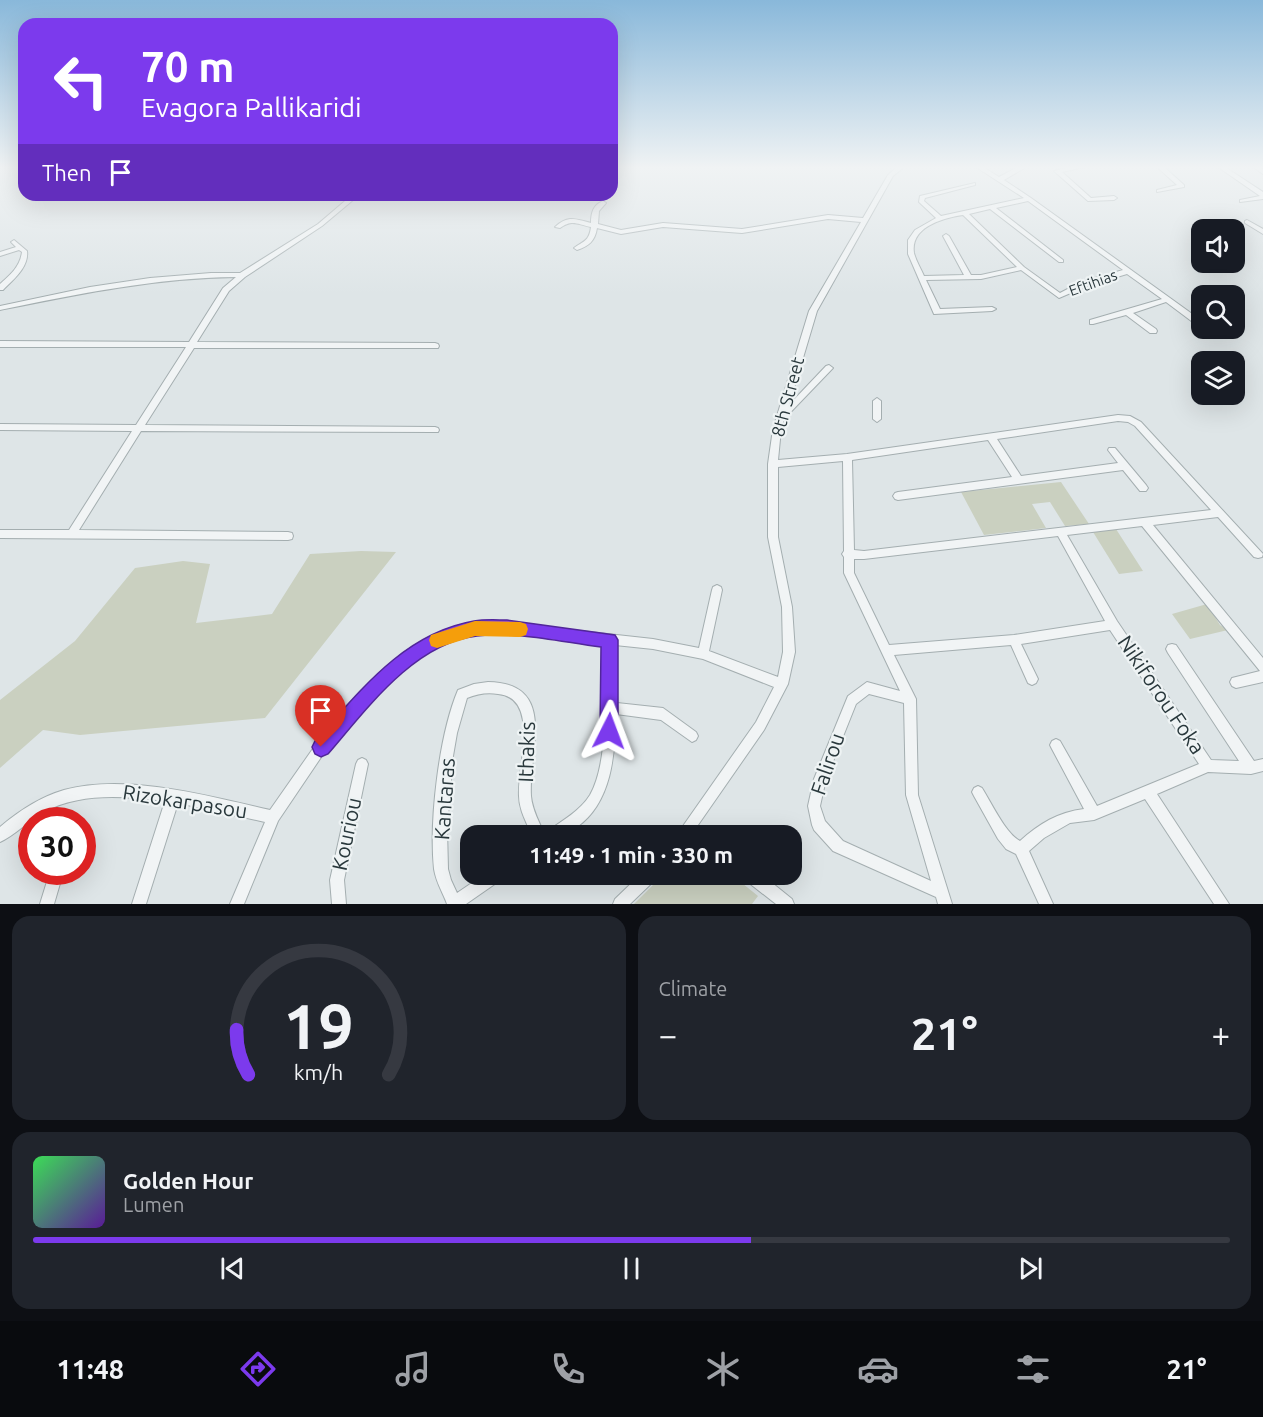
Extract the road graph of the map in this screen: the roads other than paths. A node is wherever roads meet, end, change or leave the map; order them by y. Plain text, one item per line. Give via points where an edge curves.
1 (339, 209) edge
2 (597, 209) edge
3 (872, 209) edge
4 (931, 209) edge
5 (987, 209) edge
6 (994, 209) edge
7 (1043, 209) edge
8 (965, 214) junction
9 (940, 218) junction
10 (866, 220) junction
11 (1247, 222) dead end
12 (592, 224) junction
13 (558, 227) dead end
14 (1262, 231) edge
15 (946, 236) dead end
16 (14, 242) dead end
17 (20, 248) junction
18 (577, 248) dead end
19 (0, 254) edge
20 (1061, 261) dead end
21 (1022, 268) junction
22 (1128, 271) junction
23 (242, 275) junction
24 (921, 278) junction
25 (969, 278) junction
26 (0, 288) edge
27 (1166, 300) junction
28 (0, 308) edge
29 (992, 309) dead end
30 (1128, 312) junction
31 (1191, 317) edge
32 (1093, 322) dead end
33 (1153, 331) dead end
34 (0, 344) edge
35 (190, 344) junction
36 (435, 346) dead end
37 (828, 368) dead end
38 (877, 401) dead end
39 (781, 417) junction
40 (877, 419) dead end
41 (0, 427) edge
42 (138, 428) junction
43 (435, 430) dead end
44 (990, 436) junction
45 (1112, 450) dead end
46 (847, 457) junction
47 (773, 464) junction
48 (1125, 466) junction
49 (1018, 479) junction
50 (1143, 488) dead end
51 (898, 496) dead end
52 (1218, 513) junction
53 (1144, 521) junction
54 (1060, 531) junction
55 (0, 534) edge
56 (71, 535) junction
57 (288, 536) dead end
58 (847, 554) junction
59 (1258, 554) dead end
60 (717, 590) dead end
61 (1113, 625) junction
62 (609, 640) junction
63 (1014, 640) junction
64 (887, 650) junction
65 (1173, 650) dead end
66 (703, 654) junction
67 (1263, 667) edge
68 (1263, 676) edge
69 (1032, 679) dead end
70 (1236, 682) dead end
71 (782, 684) junction
72 (462, 694) joint
73 (910, 699) junction
74 (610, 708) junction
75 (692, 736) dead end
76 (1056, 745) dead end
77 (362, 764) dead end
78 (1208, 766) junction
79 (1257, 767) edge
80 (978, 792) dead end
81 (1148, 792) junction
82 (173, 798) junction
83 (1094, 814) junction
84 (273, 817) junction
85 (534, 825) edge
86 (568, 825) edge
87 (690, 825) edge
88 (0, 835) edge
89 (1021, 849) junction
90 (52, 885) edge
91 (481, 885) edge
92 (640, 885) edge
93 (763, 885) edge
94 (942, 898) edge
95 (46, 904) edge
96 (139, 904) edge
97 (237, 904) edge
98 (339, 904) edge
99 (454, 904) edge
100 (620, 904) edge
101 (787, 904) edge
102 (1046, 904) edge
103 (1222, 904) edge

1 - 23 street
2 - 12 street
3 - 10 street, 8th Street
4 - 9 street
5 - 8 street
6 - 20 street
7 - 22 street
8 - 9 street
8 - 21 street
9 - 24 street via 916,231 911,240 911,254
10 - 12 street via 828,217 742,231 663,225 621,232
10 - 39 street, 8th Street via 813,311
11 - 14 street
12 - 13 street via 570,221
12 - 18 street via 588,243
15 - 25 street
16 - 17 street
17 - 19 street
17 - 26 street via 25,252 21,268
21 - 22 street, Eftihias via 1059,296
21 - 25 street
22 - 27 street
23 - 28 street via 202,274 137,281
23 - 35 street via 226,290
24 - 25 street
24 - 29 street via 937,312
27 - 30 street
27 - 31 street
30 - 32 street
30 - 33 street
34 - 35 street
35 - 36 street
35 - 42 street
37 - 39 street
38 - 40 street
39 - 47 street, 8th Street
41 - 42 street
42 - 43 street
42 - 56 street
44 - 46 street
44 - 49 street
44 - 52 street via 1130,419
45 - 48 street
46 - 47 street
46 - 58 street
47 - 71 street, 8th Street via 773,537 787,607 789,652
48 - 49 street
48 - 50 street
49 - 51 street
52 - 53 street
52 - 59 street
53 - 54 street
53 - 67 street
54 - 58 street via 875,554
54 - 61 street, Nikiforou Foka
55 - 56 street
56 - 57 street
58 - 64 street via 858,596
60 - 66 street
61 - 63 street
61 - 78 street, Nikiforou Foka
62 - 66 street
62 - 74 street
62 - 84 street via 475,628 433,642 386,675 330,735
63 - 64 street
63 - 69 street
64 - 73 street
65 - 79 street
66 - 71 street
68 - 70 street
71 - 87 street, 8th Street via 760,726
72 - 85 street, Ithakis via 484,686 518,691 525,700 530,715 525,798
72 - 99 street, Kantaras via 453,716 442,837 441,872
73 - 94 street via 912,795
73 - 94 street, Falirou via 867,688 852,700 820,779 814,806 819,825 838,846
74 - 75 street via 663,714
74 - 86 street via 605,777 584,813
76 - 83 street
77 - 98 street, Kouriou via 337,880
78 - 79 street
78 - 81 street
80 - 89 street via 1003,834
81 - 83 street
81 - 103 street
82 - 84 street, Rizokarpasou
82 - 88 street, Rizokarpasou via 126,790 76,794 43,805
82 - 96 street
83 - 89 street via 1069,817 1039,833
84 - 97 street
89 - 102 street
90 - 95 street
91 - 99 street
92 - 100 street
93 - 101 street

